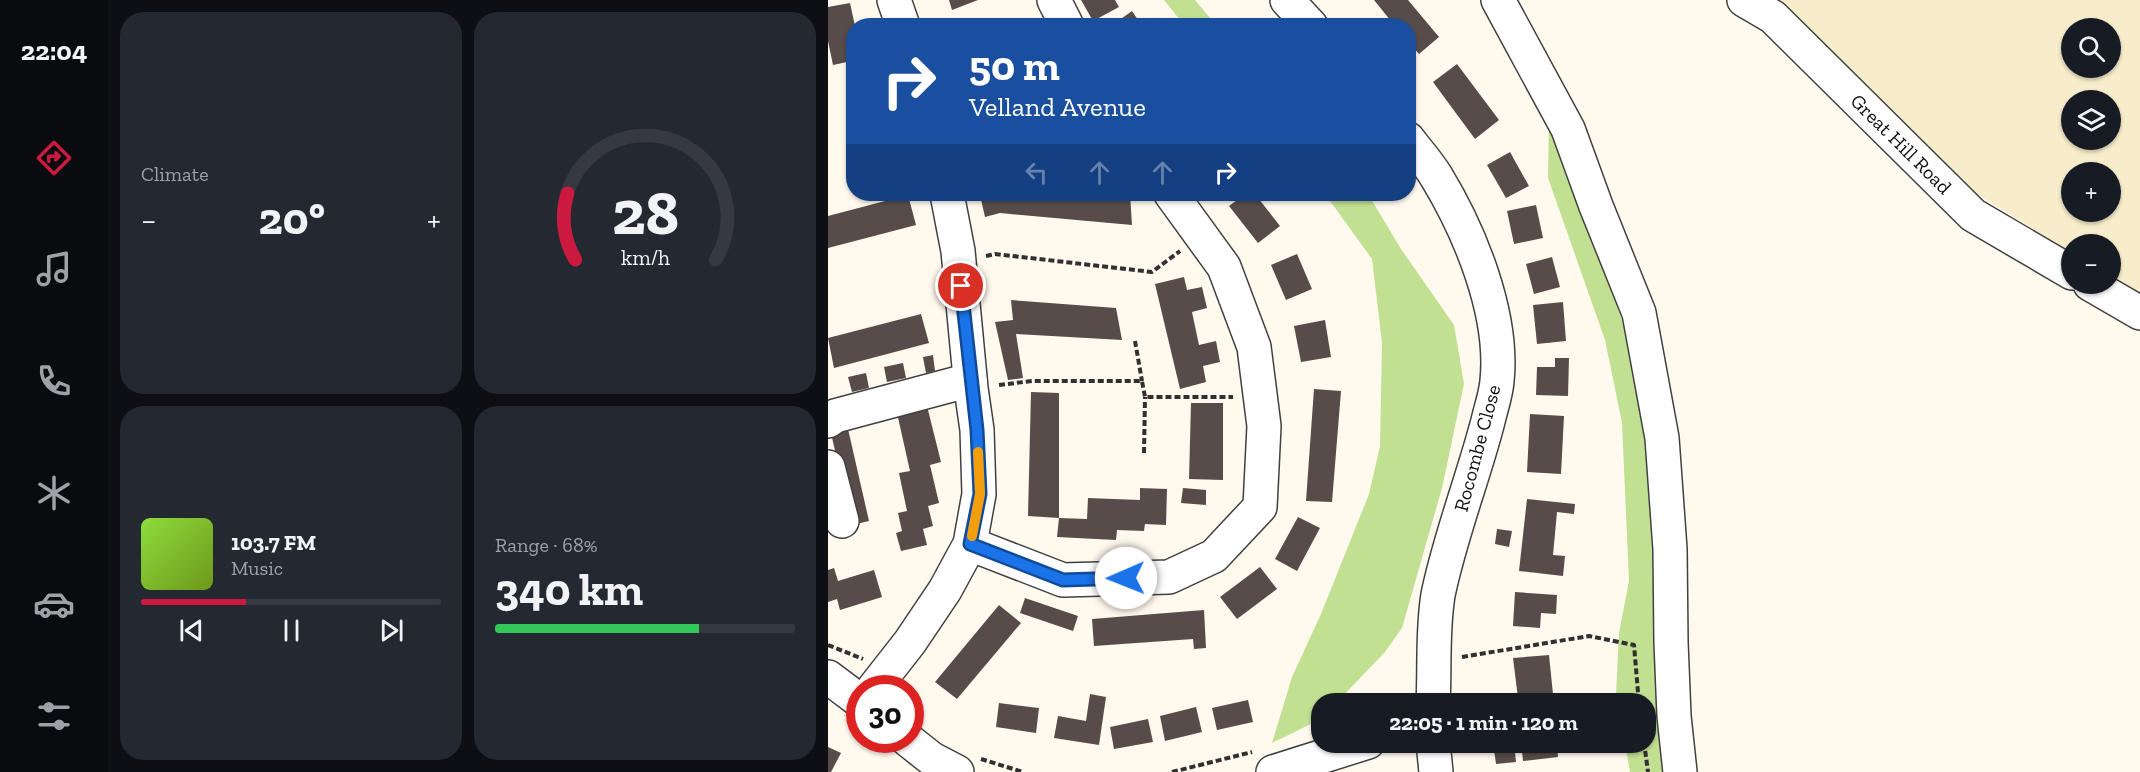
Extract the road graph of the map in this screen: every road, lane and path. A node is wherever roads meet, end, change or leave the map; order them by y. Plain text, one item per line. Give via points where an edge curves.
1 (894, 0) edge
2 (1054, 0) edge
3 (1287, 0) edge
4 (1498, 0) edge
5 (1744, 0) edge
6 (900, 18) edge
7 (1062, 18) edge
8 (1304, 18) edge
9 (1416, 150) edge
10 (948, 201) edge
11 (1176, 201) edge
12 (1201, 237) junction
13 (959, 262) junction
14 (2061, 267) edge
15 (2107, 294) edge
16 (2140, 313) edge
17 (1135, 341) dead end
18 (1142, 381) junction
19 (971, 384) junction
20 (1261, 396) junction
21 (1145, 397) junction
22 (828, 421) edge
23 (1144, 453) dead end
24 (828, 467) edge
25 (842, 521) dead end
26 (970, 544) junction
27 (828, 645) edge
28 (1435, 660) junction
29 (875, 675) edge
30 (884, 675) edge
31 (828, 677) edge
32 (846, 690) edge
33 (1434, 693) edge
34 (1638, 693) edge
35 (924, 753) edge
36 (1311, 753) edge
37 (1434, 753) edge
38 (1645, 753) edge
39 (1266, 761) edge
40 (957, 772) edge
41 (1172, 772) edge
42 (1436, 772) edge
43 (1648, 772) edge
44 (1680, 772) edge

1 - 6 street
2 - 7 street
3 - 8 street
4 - 44 street via 1568,129 1639,313 1662,438 1670,549 1673,705
5 - 14 street, Great Hill Road via 1773,17 1973,215
9 - 28 street, Rocombe Close via 1435,175 1478,258 1498,357 1497,382 1481,449 1456,524 1439,594 1433,631
10 - 13 street
11 - 12 street
12 - 13 path via 1152,272 995,255
12 - 20 street via 1224,267 1254,347
13 - 19 street
15 - 16 street
17 - 18 path
18 - 19 path
18 - 21 path
19 - 22 street via 835,416
19 - 26 street via 980,494
20 - 21 path
20 - 26 street via 1264,426 1260,507 1214,556 1168,577 1063,580
21 - 23 path
24 - 25 street
26 - 30 street via 945,590
27 - 29 path via 853,654
28 - 33 street, Rocombe Close
28 - 34 path via 1589,636 1634,645
31 - 32 street
35 - 40 street
36 - 39 street
37 - 42 street
38 - 43 path
39 - 41 path

